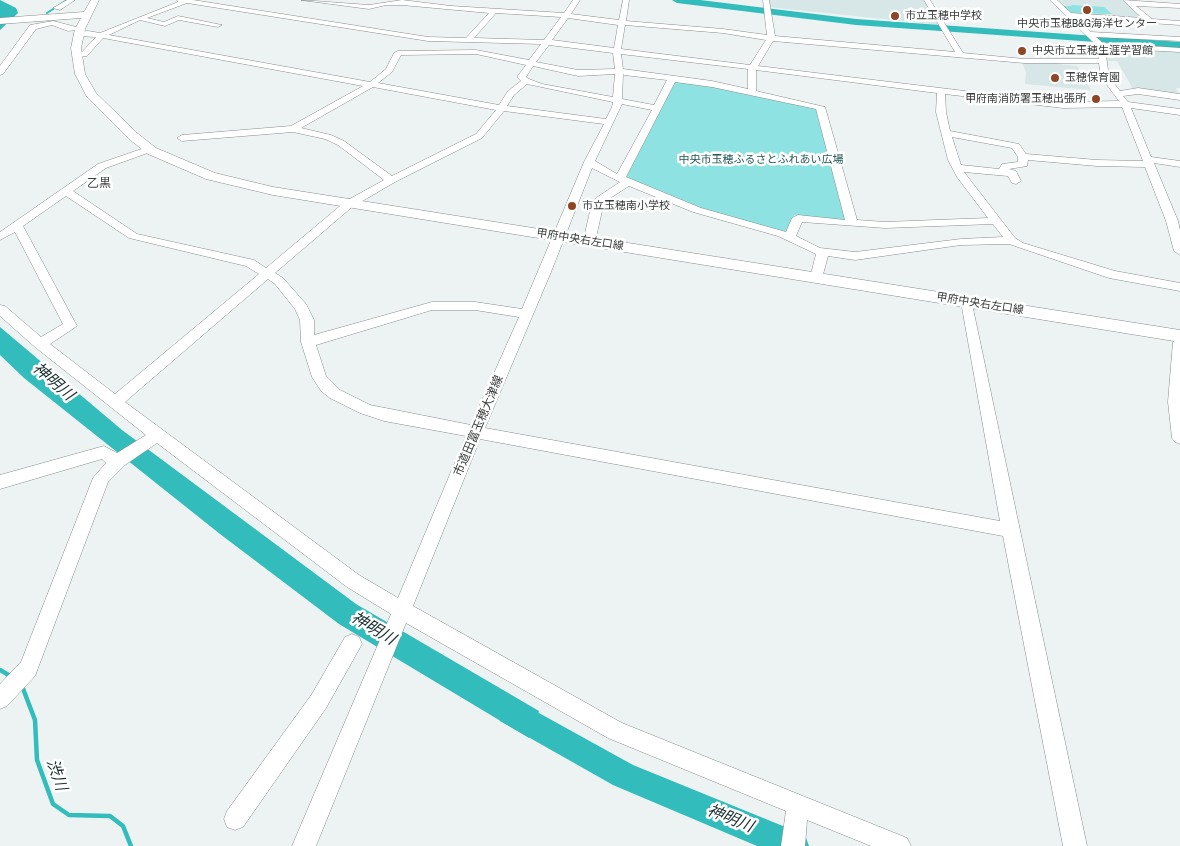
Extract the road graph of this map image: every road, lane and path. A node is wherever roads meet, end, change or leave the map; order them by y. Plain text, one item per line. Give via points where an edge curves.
1 (72, 0) edge
2 (95, 0) edge
3 (304, 0) edge
4 (577, 0) edge
5 (626, 0) edge
6 (766, 0) edge
7 (927, 0) edge
8 (1047, 0) edge
9 (1053, 0) edge
10 (183, 1) edge
11 (400, 2) edge
12 (1128, 2) edge
13 (1166, 5) junction
14 (1180, 6) edge
15 (57, 8) dead end
16 (494, 11) junction
17 (86, 15) junction
18 (1068, 15) junction
19 (566, 16) junction
20 (139, 18) junction
21 (1180, 18) edge
22 (0, 21) edge
23 (1150, 21) junction
24 (622, 23) junction
25 (1180, 23) edge
26 (218, 25) dead end
27 (1158, 28) junction
28 (79, 32) junction
29 (102, 35) junction
30 (1090, 35) junction
31 (1116, 35) junction
32 (771, 38) junction
33 (1168, 38) junction
34 (1180, 39) edge
35 (468, 40) junction
36 (547, 42) junction
37 (1100, 45) junction
38 (1180, 50) edge
39 (617, 51) junction
40 (960, 54) junction
41 (77, 56) junction
42 (1102, 61) junction
43 (532, 65) junction
44 (752, 68) junction
45 (0, 72) edge
46 (619, 72) junction
47 (673, 78) junction
48 (526, 81) junction
49 (371, 85) junction
50 (941, 91) junction
51 (752, 93) junction
52 (1117, 94) junction
53 (1177, 97) edge
54 (618, 102) junction
55 (1125, 104) junction
56 (500, 108) junction
57 (657, 108) junction
58 (1180, 108) edge
59 (1180, 112) edge
60 (610, 122) junction
61 (293, 130) junction
62 (945, 133) junction
63 (182, 138) dead end
64 (150, 150) junction
65 (1023, 157) junction
66 (1148, 161) junction
67 (589, 162) junction
68 (1180, 164) edge
69 (957, 168) junction
70 (1005, 172) junction
71 (391, 180) junction
72 (624, 180) junction
73 (1016, 181) dead end
74 (66, 191) junction
75 (351, 204) junction
76 (997, 221) junction
77 (1176, 221) edge
78 (852, 224) junction
79 (17, 226) junction
80 (0, 237) edge
81 (560, 237) junction
82 (790, 237) junction
83 (1011, 240) junction
84 (589, 242) junction
85 (1180, 251) edge
86 (823, 252) junction
87 (269, 274) junction
88 (816, 278) junction
89 (1180, 287) edge
90 (967, 302) junction
91 (0, 309) edge
92 (526, 314) junction
93 (1180, 336) edge
94 (308, 342) junction
95 (1180, 342) edge
96 (40, 344) junction
97 (115, 402) junction
98 (476, 431) junction
99 (153, 437) junction
100 (1180, 438) edge
101 (118, 461) junction
102 (0, 482) edge
103 (1010, 530) junction
104 (391, 611) junction
105 (352, 644) dead end
106 (0, 699) edge
107 (798, 812) junction
108 (235, 819) dead end
109 (304, 846) edge
110 (793, 846) edge
111 (899, 846) edge
112 (1075, 846) edge

1 - 15 street
2 - 17 main road, 甲府中央右左口線
3 - 11 street via 369,7
4 - 19 street
5 - 24 street, 市道田富玉穂大津線
6 - 32 street
7 - 40 street
8 - 9 street
9 - 18 street
10 - 20 street
10 - 35 street via 376,32
11 - 16 street
12 - 13 street
12 - 23 street
13 - 14 street
13 - 21 street
16 - 19 street
16 - 35 street
17 - 22 main road
17 - 28 main road, 甲府中央右左口線
18 - 23 street
18 - 30 street
19 - 24 street
19 - 36 street
20 - 26 street via 165,24 178,18
20 - 29 street
23 - 25 street
23 - 27 street
24 - 32 street
24 - 39 street, 市道田富玉穂大津線
27 - 31 street via 1106,25
27 - 33 street
28 - 29 street
28 - 41 main road, 甲府中央右左口線
28 - 45 street via 49,22 33,27
29 - 41 street via 84,54
29 - 49 street
30 - 31 street
30 - 37 street
31 - 33 street
32 - 40 street
32 - 44 street
33 - 34 street
35 - 36 street
36 - 39 street
36 - 43 street
37 - 38 street
37 - 42 street
39 - 44 street
39 - 46 street, 市道田富玉穂大津線
40 - 42 street via 1024,60
41 - 64 main road, 甲府中央右左口線 via 80,74 91,94
42 - 52 street via 1105,77
43 - 46 street via 578,73 593,70
43 - 48 street via 522,77
43 - 49 street via 471,52 398,53 389,70
44 - 50 street
44 - 51 street
46 - 47 street
46 - 54 street, 市道田富玉穂大津線
47 - 51 street
47 - 57 street
48 - 54 street
48 - 56 street
49 - 56 street
49 - 61 street
50 - 55 street via 1049,104
50 - 62 street
51 - 78 street via 820,107
52 - 53 street via 1138,90
52 - 55 street
53 - 58 street
54 - 57 street
54 - 60 street, 市道田富玉穂大津線
55 - 59 street
55 - 66 street
56 - 60 street
56 - 71 street via 486,130 471,142
57 - 72 street
60 - 67 street, 市道田富玉穂大津線
61 - 63 street
61 - 71 street via 341,143
62 - 65 street via 1016,146
62 - 69 street
64 - 74 street via 102,166
64 - 75 main road, 甲府中央右左口線 via 226,181
65 - 66 street via 1098,163
65 - 70 street via 1023,164 1006,166
66 - 68 street
66 - 77 street
67 - 72 street
67 - 81 street, 市道田富玉穂大津線
69 - 70 street
69 - 76 street
70 - 73 street via 1012,173
71 - 75 street
72 - 82 street via 697,210
72 - 84 street via 596,207
74 - 79 street
74 - 87 street via 133,236 250,263
75 - 81 main road, 甲府中央右左口線
75 - 87 street
76 - 78 street
76 - 83 street
77 - 85 street
78 - 82 street via 798,218
79 - 80 street
79 - 96 street via 70,326
81 - 84 main road, 甲府中央右左口線
81 - 92 street, 市道田富玉穂大津線
82 - 86 street
83 - 86 street via 961,242 855,256
83 - 89 street via 1113,275
84 - 88 main road, 甲府中央右左口線
86 - 88 street
87 - 94 street via 301,307 307,320
87 - 97 street
88 - 90 main road, 甲府中央右左口線
90 - 93 main road, 甲府中央右左口線
90 - 103 street
91 - 96 street
92 - 94 street via 475,306 432,306
92 - 98 street, 市道田富玉穂大津線
94 - 98 street via 322,382 349,402 384,415
95 - 100 street via 1175,402
96 - 97 street
97 - 99 street
98 - 103 street
98 - 104 street, 市道田富玉穂大津線
99 - 101 street
99 - 104 street
101 - 102 street via 104,452
101 - 106 street via 101,478 28,669
103 - 112 street
104 - 107 street via 615,731
104 - 109 street, 市道田富玉穂大津線 via 383,658
105 - 108 street via 320,701
107 - 110 street
107 - 111 street

